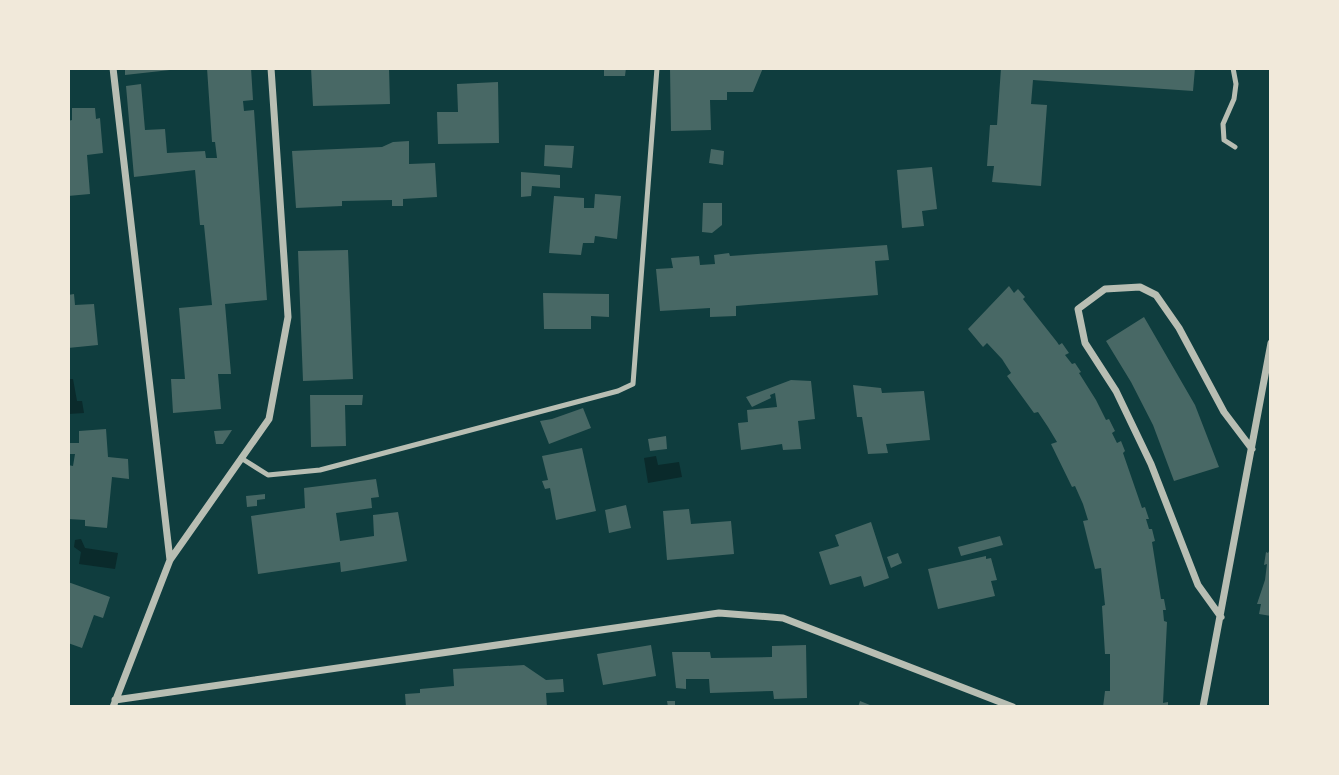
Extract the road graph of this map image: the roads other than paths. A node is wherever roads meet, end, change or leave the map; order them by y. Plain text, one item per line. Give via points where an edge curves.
1 (114, 68) edge
2 (271, 68) edge
3 (657, 68) edge
4 (1233, 68) edge
5 (1235, 147) dead end
6 (1271, 343) edge
7 (1252, 449) junction
8 (241, 458) junction
9 (170, 560) junction
10 (1221, 617) junction
11 (114, 703) edge
12 (1205, 706) edge
13 (1013, 707) edge

1 - 9 street
2 - 8 street via 288,317 269,419
3 - 8 lane via 634,384 320,470 268,475
4 - 5 lane via 1234,99 1223,124 1224,139
6 - 7 street
7 - 10 street
7 - 10 street via 1224,412 1156,295 1140,287 1105,289 1078,309 1085,343 1116,391 1151,464 1198,585
8 - 9 street
9 - 11 street
10 - 12 street
11 - 13 street via 719,612 783,618

